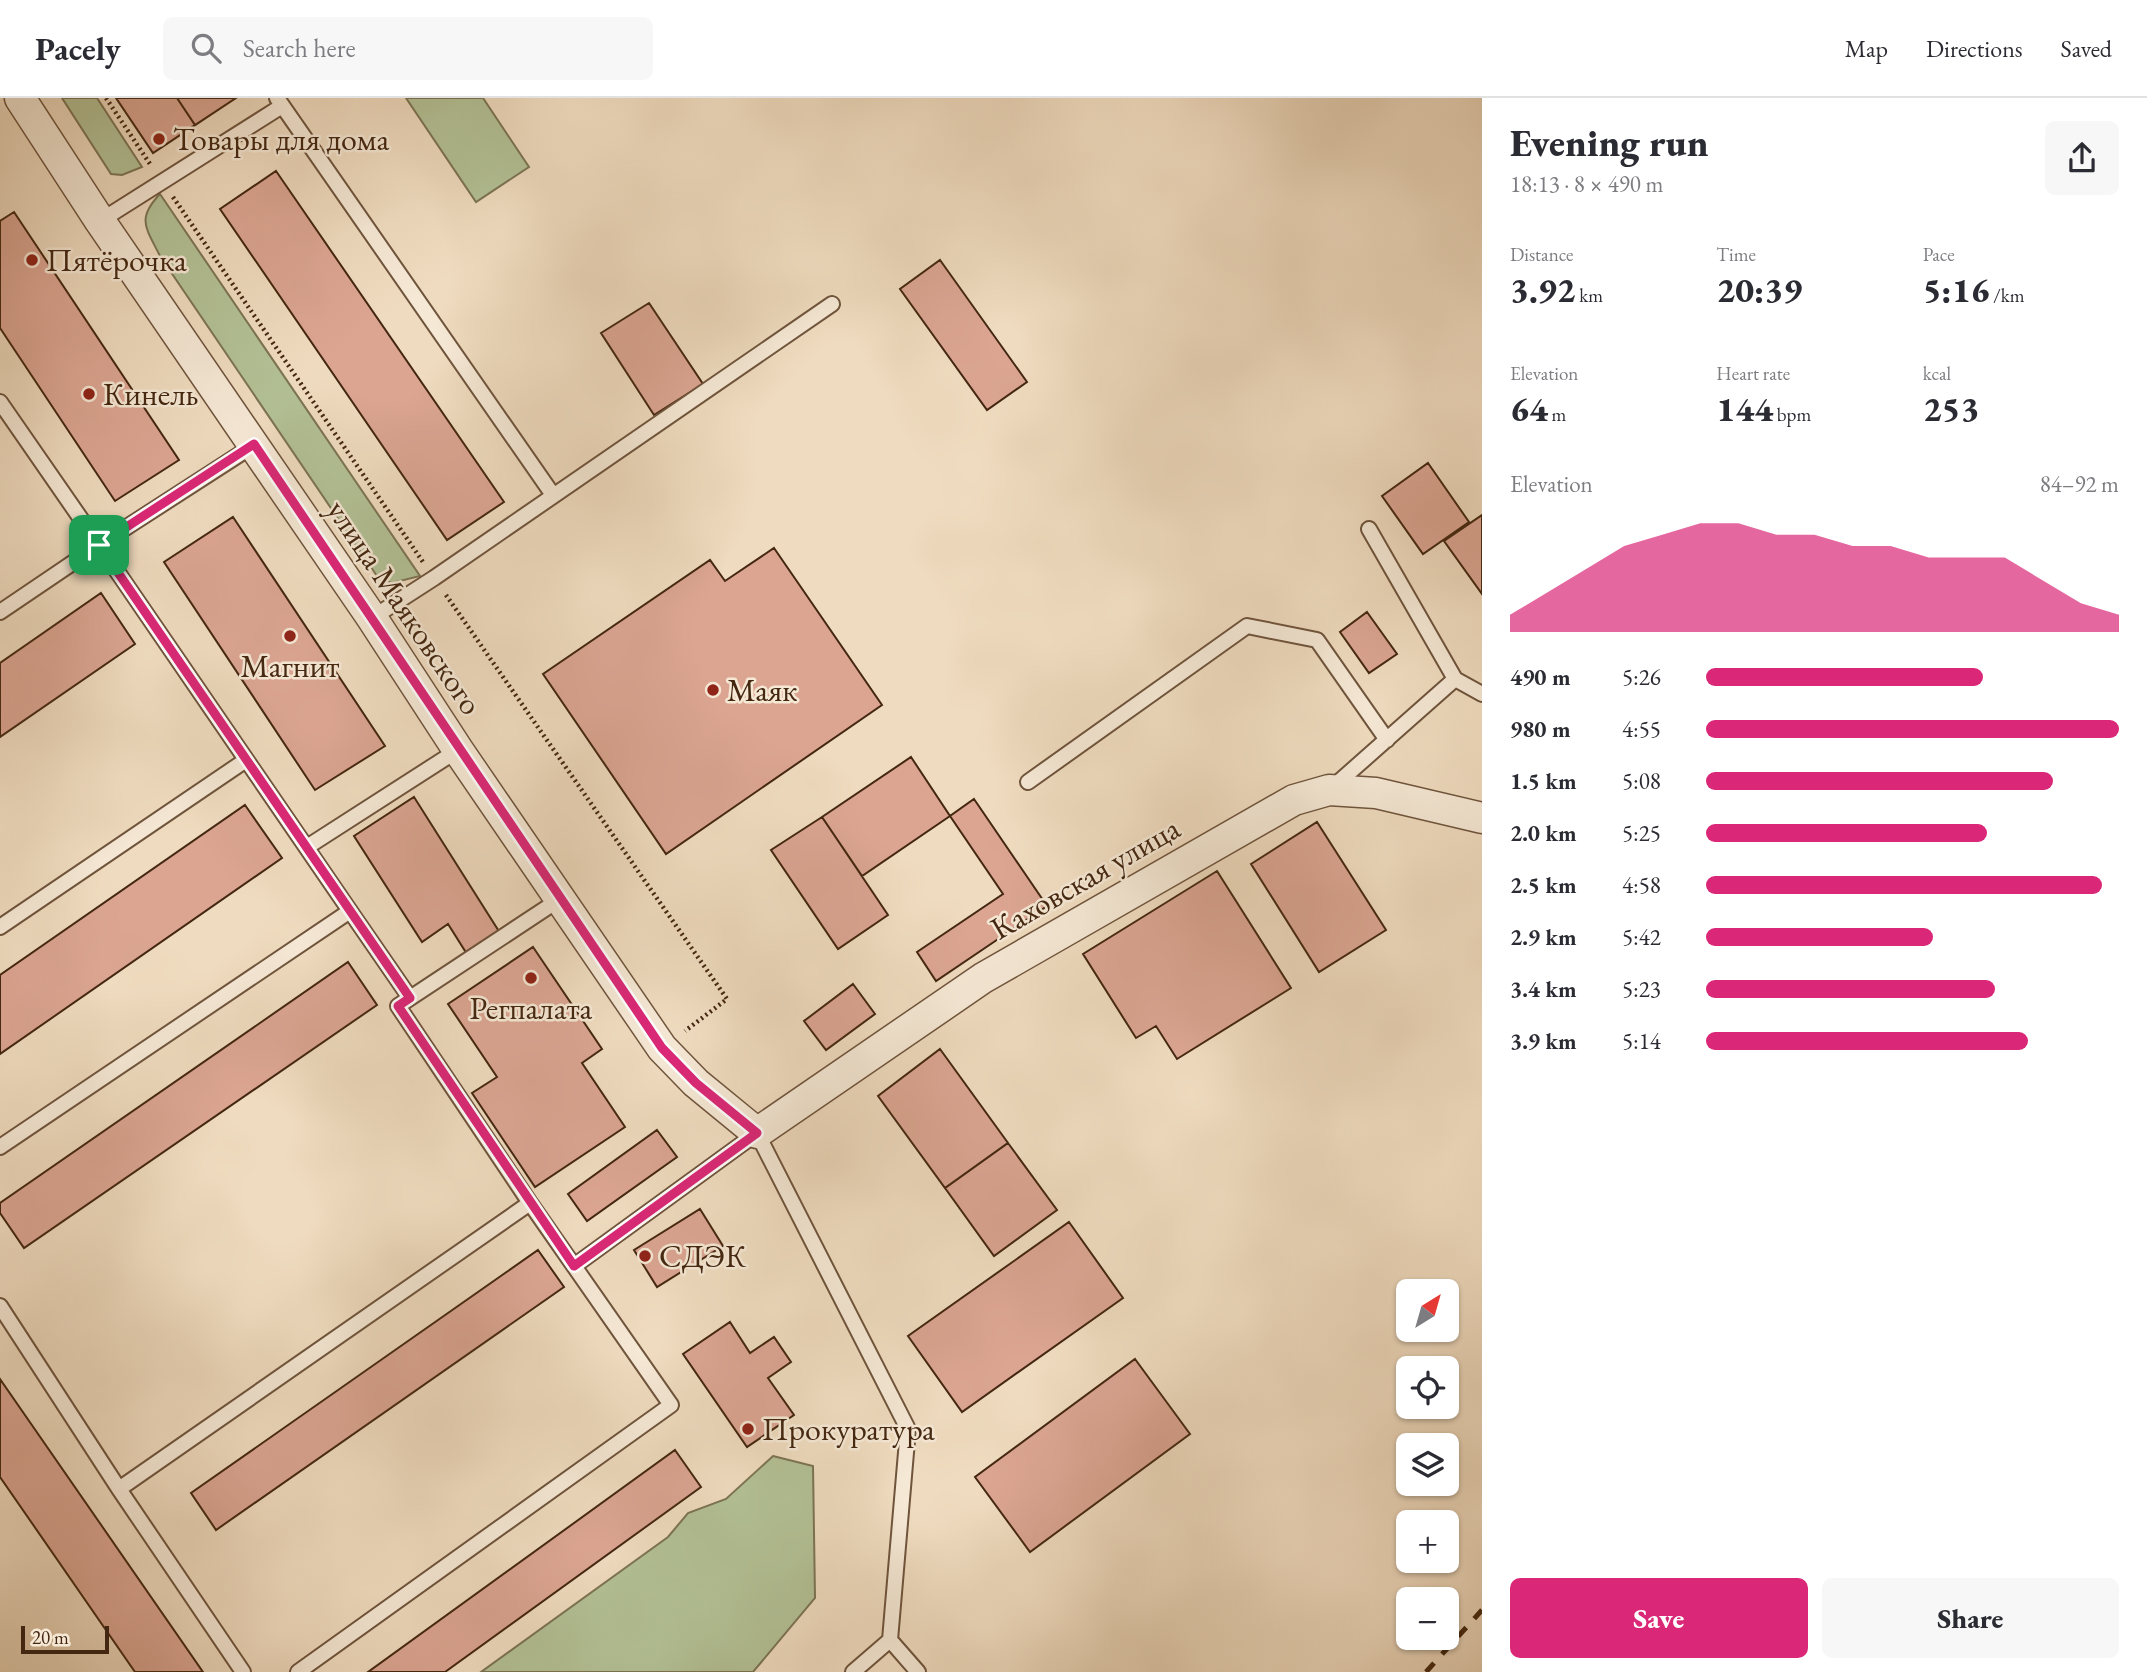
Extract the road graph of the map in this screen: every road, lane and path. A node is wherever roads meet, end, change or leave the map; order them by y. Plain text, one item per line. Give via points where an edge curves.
1 (20, 98) edge
2 (279, 102) edge
3 (100, 221) junction
4 (832, 304) dead end
5 (0, 402) edge
6 (254, 444) junction
7 (553, 495) junction
8 (1369, 529) dead end
9 (99, 545) junction
10 (0, 612) edge
11 (372, 618) junction
12 (1454, 679) junction
13 (1482, 694) edge
14 (1387, 740) junction
15 (458, 750) junction
16 (246, 760) junction
17 (1028, 782) dead end
18 (1329, 790) junction
19 (1482, 818) edge
20 (307, 847) junction
21 (560, 898) junction
22 (350, 911) junction
23 (0, 927) edge
24 (410, 998) junction
25 (757, 1133) junction
26 (0, 1147) edge
27 (530, 1203) junction
28 (574, 1266) junction
29 (0, 1307) edge
30 (119, 1489) junction
31 (890, 1640) junction
32 (243, 1672) edge
33 (299, 1672) edge
34 (853, 1672) edge
35 (918, 1672) edge

1 - 3 street, улица Маяковского
2 - 3 lane
2 - 7 lane
3 - 6 street, улица Маяковского
4 - 7 lane
5 - 9 lane
6 - 9 lane
6 - 11 street, улица Маяковского
7 - 11 lane
8 - 12 lane
9 - 10 lane
9 - 16 lane
11 - 15 street, улица Маяковского
12 - 13 lane
12 - 14 lane
14 - 17 lane via 1317,640 1247,626
14 - 18 lane
15 - 20 lane
15 - 21 street, улица Маяковского
16 - 20 lane
16 - 23 lane
18 - 19 street, Каховская улица via 1376,793
18 - 25 street, Каховская улица via 1294,800 983,978
20 - 22 lane
21 - 24 lane
21 - 25 street, улица Маяковского via 662,1048
22 - 24 lane
22 - 26 lane
24 - 27 lane via 398,1006
25 - 28 lane
25 - 31 lane via 908,1429
27 - 28 lane
27 - 30 lane
28 - 33 lane via 671,1405
29 - 30 lane
30 - 32 lane
31 - 34 lane
31 - 35 lane

